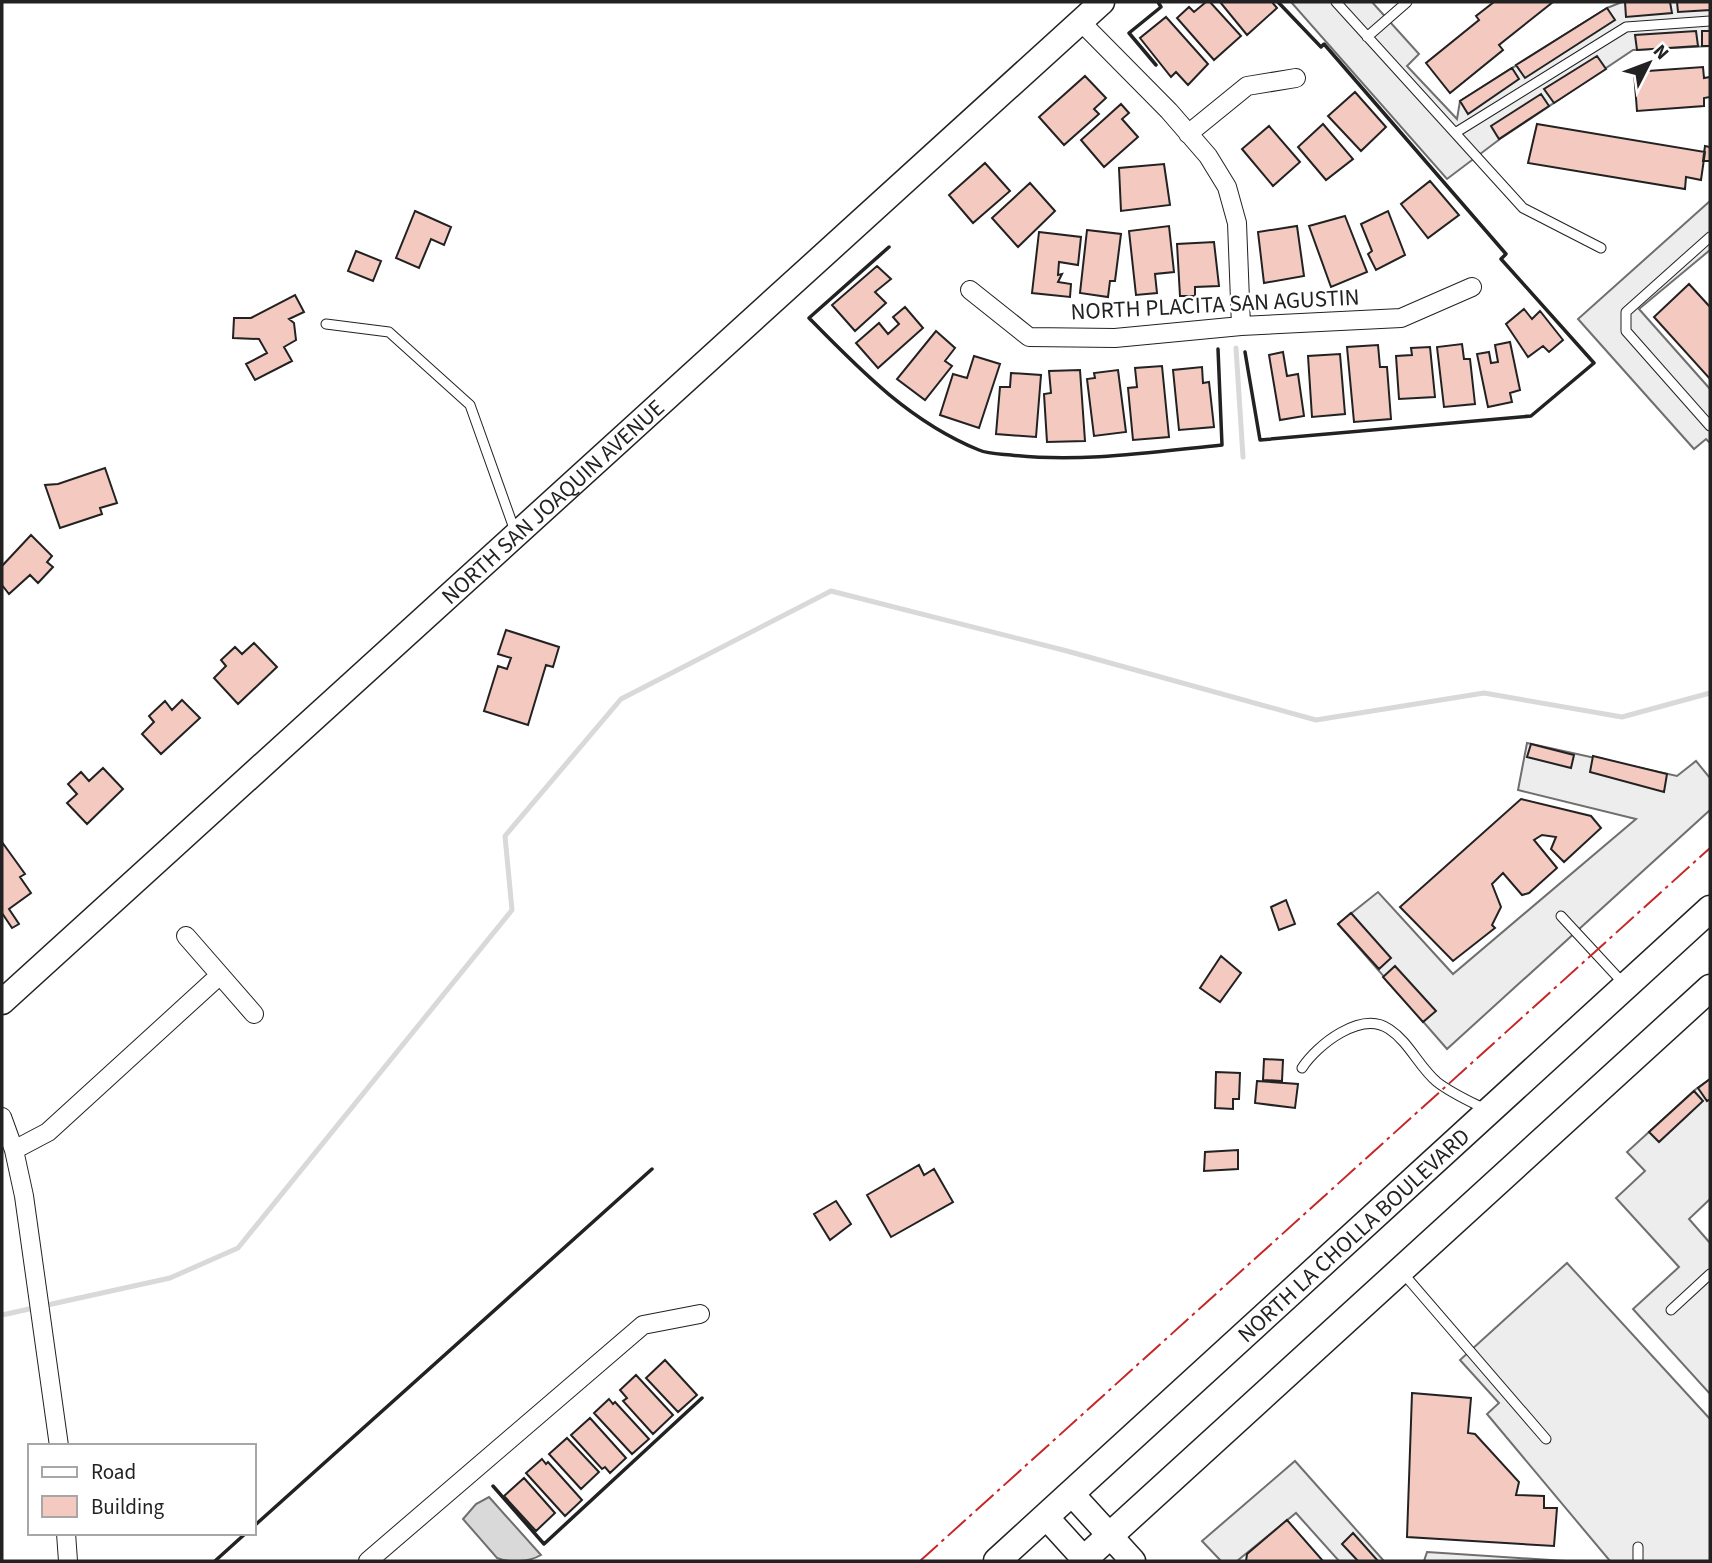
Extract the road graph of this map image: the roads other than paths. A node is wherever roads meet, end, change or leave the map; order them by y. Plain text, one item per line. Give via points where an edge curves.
1 (1102, 2) edge
2 (1336, 2) edge
3 (1407, 2) edge
4 (1080, 21) junction
5 (1710, 21) edge
6 (1367, 37) junction
7 (1296, 78) dead end
8 (1188, 134) junction
9 (1455, 134) junction
10 (1710, 237) edge
11 (1601, 248) dead end
12 (1472, 287) dead end
13 (970, 290) dead end
14 (326, 324) dead end
15 (1241, 326) junction
16 (1710, 426) edge
17 (516, 534) junction
18 (1710, 909) edge
19 (1561, 916) dead end
20 (186, 936) dead end
21 (220, 975) junction
22 (1626, 986) junction
23 (1710, 988) edge
24 (2, 1002) edge
25 (254, 1014) dead end
26 (1302, 1068) dead end
27 (1490, 1111) junction
28 (2, 1118) edge
29 (14, 1150) junction
30 (1401, 1270) junction
31 (1710, 1274) edge
32 (1671, 1310) dead end
33 (700, 1314) dead end
34 (1546, 1439) dead end
35 (59, 1444) edge
36 (1072, 1493) junction
37 (1046, 1517) junction
38 (66, 1535) edge
39 (1110, 1536) junction
40 (1638, 1547) dead end
41 (68, 1561) edge
42 (368, 1561) edge
43 (997, 1561) edge
44 (1084, 1561) edge
45 (1133, 1561) edge
46 (1638, 1561) edge

1 - 4 street, NORTH SAN JOAQUIN AVENUE
2 - 6 lane
3 - 6 lane
4 - 8 street
4 - 17 street, NORTH SAN JOAQUIN AVENUE
5 - 9 lane via 1626,27
6 - 9 lane
7 - 8 street via 1247,86
8 - 15 street via 1227,187 1237,223
9 - 11 lane via 1523,208
10 - 16 lane via 1626,312 1626,331
12 - 15 street, NORTH PLACITA SAN AGUSTIN via 1401,318
13 - 15 street, NORTH PLACITA SAN AGUSTIN via 1029,337 1115,338
14 - 17 lane via 389,332 470,405
17 - 24 street, NORTH SAN JOAQUIN AVENUE
18 - 22 main road, NORTH LA CHOLLA BOULEVARD
19 - 22 lane
20 - 21 street
21 - 25 street
21 - 29 street via 48,1132
22 - 27 main road, NORTH LA CHOLLA BOULEVARD
23 - 30 main road
26 - 27 lane via 1337,1034 1379,1024 1391,1030 1438,1082
27 - 36 main road, NORTH LA CHOLLA BOULEVARD
28 - 29 street
29 - 35 street
30 - 34 lane
30 - 39 main road
31 - 32 lane
33 - 42 street via 643,1325
36 - 37 main road, NORTH LA CHOLLA BOULEVARD
36 - 39 street
37 - 43 main road, NORTH LA CHOLLA BOULEVARD
37 - 44 street
38 - 41 street
39 - 44 main road
39 - 45 street
40 - 46 lane

